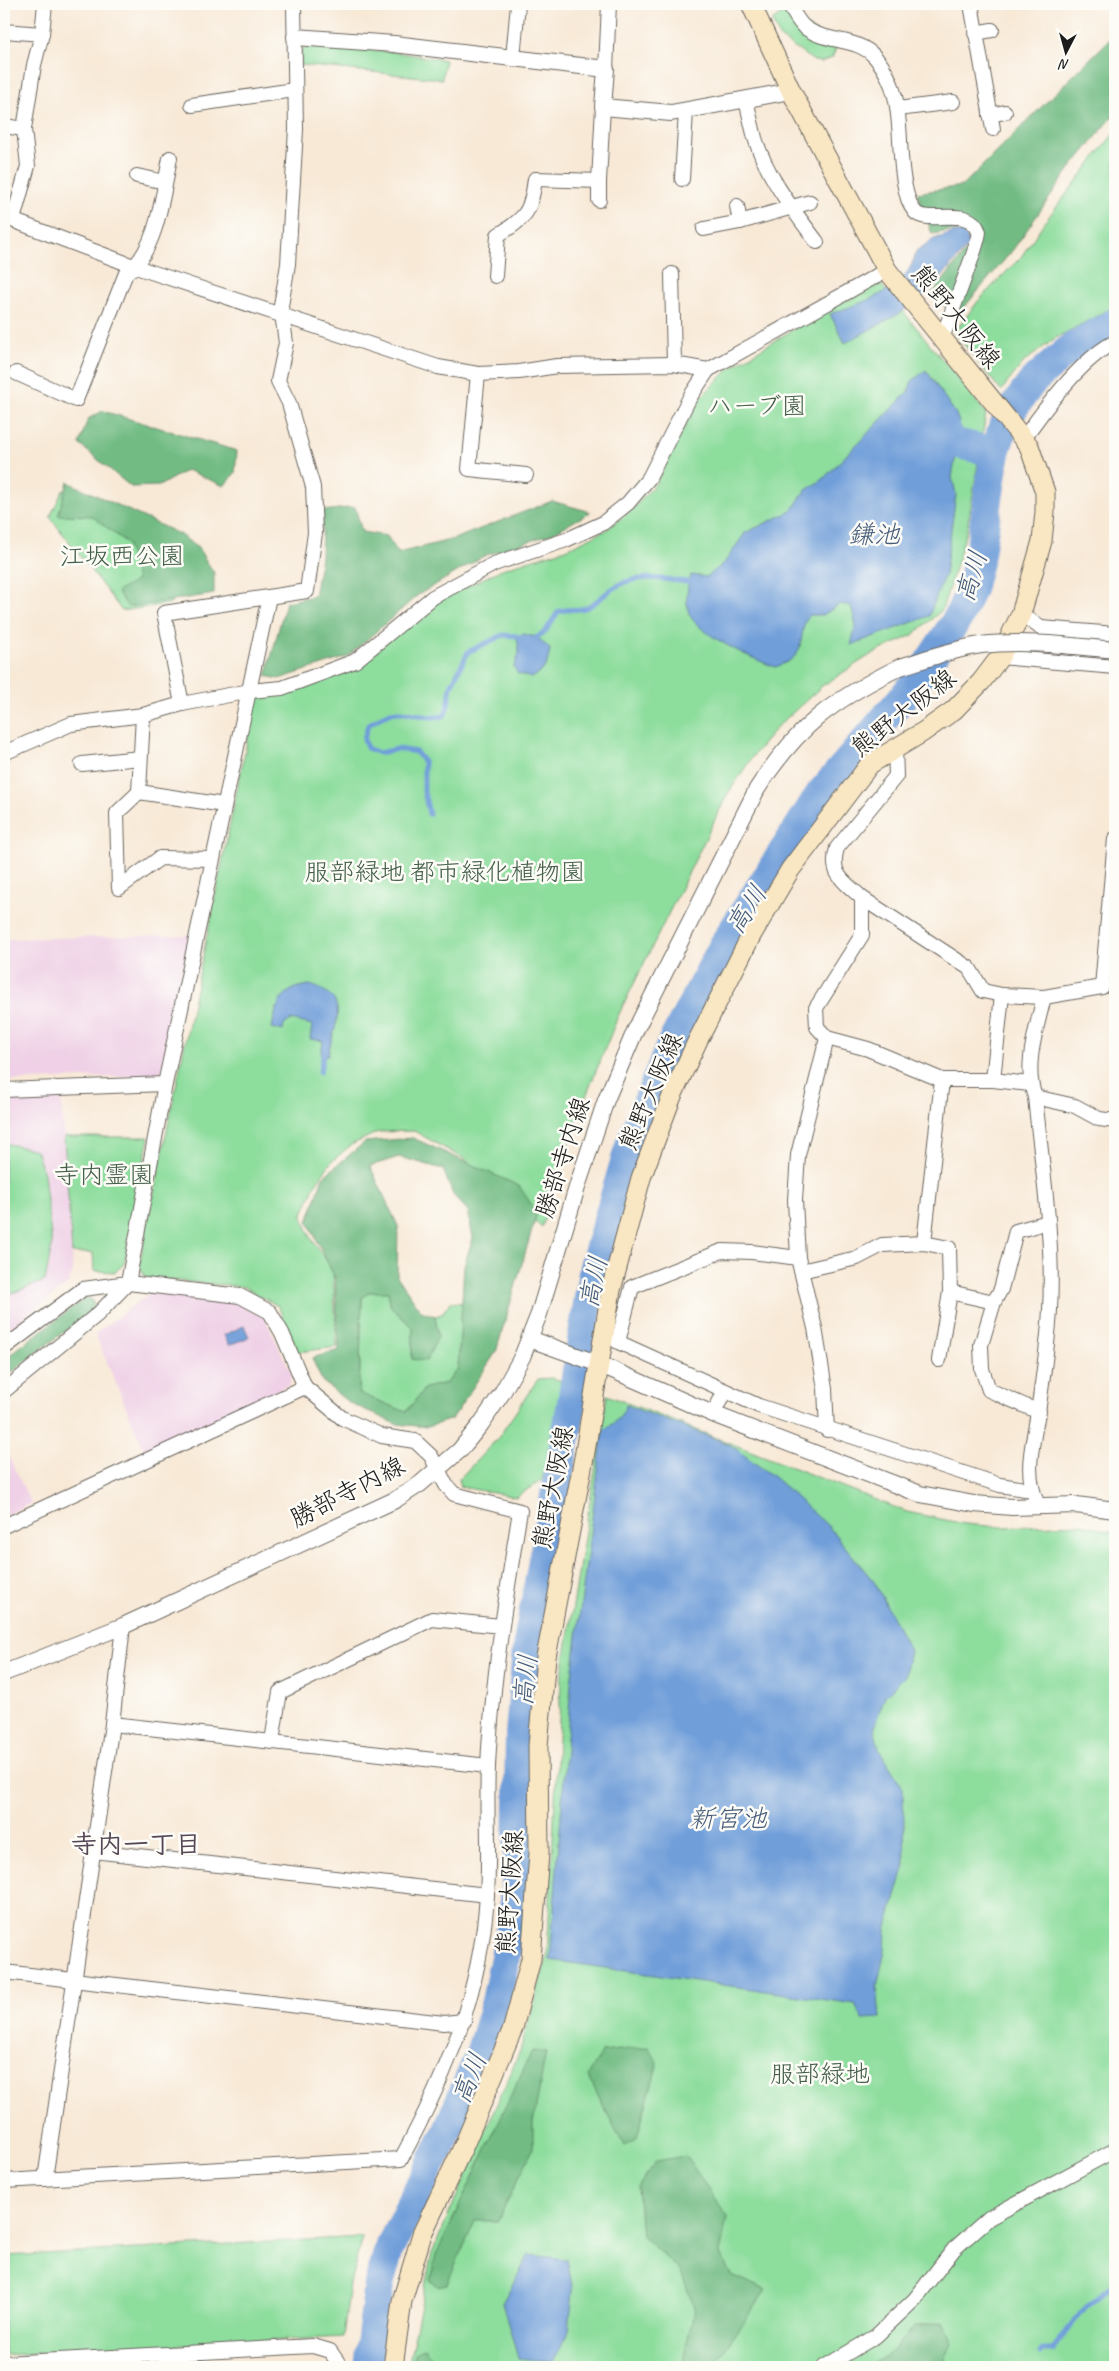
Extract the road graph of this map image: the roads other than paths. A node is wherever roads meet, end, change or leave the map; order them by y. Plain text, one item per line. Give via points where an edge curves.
1 (45, 4) edge
2 (294, 4) edge
3 (518, 4) edge
4 (609, 4) edge
5 (751, 4) edge
6 (788, 4) edge
7 (971, 4) edge
8 (992, 30) dead end
9 (4, 31) edge
10 (975, 33) junction
11 (42, 34) junction
12 (295, 37) junction
13 (513, 58) junction
14 (606, 69) junction
15 (294, 90) junction
16 (791, 91) junction
17 (746, 100) junction
18 (953, 102) dead end
19 (192, 104) dead end
20 (603, 107) junction
21 (898, 108) junction
22 (686, 110) junction
23 (1005, 112) dead end
24 (990, 115) junction
25 (4, 126) edge
26 (24, 129) junction
27 (993, 130) dead end
28 (170, 158) dead end
29 (137, 176) dead end
30 (682, 179) dead end
31 (599, 181) junction
32 (165, 182) junction
33 (598, 200) dead end
34 (810, 202) dead end
35 (737, 206) dead end
36 (791, 208) junction
37 (8, 218) edge
38 (740, 222) junction
39 (704, 229) dead end
40 (817, 242) dead end
41 (136, 266) junction
42 (889, 273) junction
43 (672, 274) dead end
44 (495, 276) dead end
45 (284, 317) junction
46 (942, 339) junction
47 (1115, 342) edge
48 (674, 364) junction
49 (708, 370) junction
50 (16, 373) dead end
51 (478, 374) junction
52 (1021, 434) junction
53 (526, 475) dead end
54 (269, 597) junction
55 (1021, 614) junction
56 (1115, 634) edge
57 (1115, 650) edge
58 (1000, 657) junction
59 (1115, 667) edge
60 (250, 691) junction
61 (182, 704) junction
62 (143, 715) junction
63 (894, 748) junction
64 (4, 753) edge
65 (140, 758) junction
66 (82, 764) dead end
67 (139, 792) junction
68 (224, 805) junction
69 (1115, 839) edge
70 (212, 859) junction
71 (862, 898) junction
72 (1109, 988) edge
73 (1002, 995) junction
74 (1044, 997) junction
75 (827, 1038) junction
76 (942, 1080) junction
77 (993, 1080) junction
78 (165, 1084) junction
79 (4, 1090) edge
80 (1032, 1090) junction
81 (1115, 1121) edge
82 (1048, 1222) junction
83 (924, 1243) junction
84 (799, 1264) junction
85 (128, 1283) junction
86 (950, 1292) junction
87 (994, 1302) junction
88 (530, 1339) junction
89 (4, 1348) edge
90 (939, 1360) dead end
91 (599, 1364) junction
92 (305, 1387) junction
93 (4, 1391) edge
94 (725, 1391) junction
95 (1038, 1412) junction
96 (713, 1414) junction
97 (827, 1430) junction
98 (438, 1470) junction
99 (1035, 1497) junction
100 (1115, 1510) edge
101 (4, 1526) edge
102 (123, 1626) junction
103 (502, 1626) junction
104 (4, 1673) edge
105 (112, 1724) junction
106 (272, 1741) junction
107 (488, 1766) junction
108 (93, 1851) junction
109 (487, 1895) junction
110 (4, 1972) edge
111 (74, 1980) junction
112 (464, 2021) junction
113 (1115, 2150) edge
114 (1115, 2158) edge
115 (45, 2180) junction
116 (4, 2181) edge
117 (168, 2361) edge
118 (4, 2363) edge
119 (341, 2367) edge
120 (393, 2367) edge
121 (824, 2367) edge
122 (835, 2367) edge

1 - 11 street
2 - 12 street
3 - 13 street
4 - 14 street
5 - 16 main road, 熊野大阪線
6 - 21 street via 803,25 817,34 855,43 874,56 888,77
7 - 10 street
8 - 10 street
9 - 11 street
10 - 24 street
11 - 26 street
12 - 13 street via 394,44
12 - 15 street
13 - 14 street
14 - 20 street
15 - 19 street
15 - 45 street via 296,129 288,264 281,306
16 - 17 street
16 - 42 main road, 熊野大阪線
17 - 22 street
17 - 36 street via 756,140
18 - 21 street
20 - 22 street via 671,113
20 - 31 street
21 - 46 street via 903,179 915,213 923,217 966,219 979,233
22 - 30 street
23 - 24 street
24 - 27 street
25 - 26 street
26 - 37 street via 28,166
28 - 32 street
29 - 32 street
31 - 33 street
31 - 44 street via 535,179 532,205 514,225 498,235
32 - 41 street via 153,232
34 - 36 street
35 - 38 street
36 - 38 street
36 - 40 street
37 - 41 street
38 - 39 street
41 - 45 street
41 - 50 street via 126,273 76,400
42 - 46 main road, 熊野大阪線
42 - 49 street
43 - 48 street
45 - 51 street via 438,367
45 - 54 street via 286,343 278,381 289,402 313,487 315,533 307,591
46 - 52 main road, 熊野大阪線
47 - 52 street via 1072,378
48 - 49 street
48 - 51 street via 557,366
49 - 60 street via 690,397 649,478 628,503 603,523 566,540 494,564 433,597 355,661 282,688
51 - 53 street via 468,468
52 - 55 main road, 熊野大阪線 via 1045,492 1045,512 1042,541
54 - 60 street
54 - 61 street via 164,612
55 - 56 street via 1042,628
55 - 58 main road, 熊野大阪線
57 - 88 street, 勝部寺内線, bridge via 1032,643 981,645 940,654 900,667 859,687 817,716 776,760 757,789 634,1031 606,1100
58 - 59 street
58 - 63 main road, 熊野大阪線 via 954,710
60 - 61 street
60 - 68 street
61 - 62 street
62 - 64 street via 71,724
62 - 65 street
63 - 71 street via 896,776 836,848 833,863 838,876
63 - 91 main road, 熊野大阪線 via 870,764 790,870 751,936 696,1042 641,1178 620,1252
65 - 66 street
65 - 67 street
67 - 68 street
67 - 70 street via 117,813 119,888 160,858
68 - 70 street
69 - 72 street
70 - 78 street
71 - 73 street via 969,968 983,992
71 - 75 street via 862,935 816,1008 817,1027
72 - 74 street
73 - 74 street
73 - 77 street
74 - 80 street via 1033,1041
75 - 76 street via 868,1049
75 - 84 street via 798,1155 795,1200
76 - 77 street
76 - 83 street
77 - 80 street
78 - 79 street
78 - 85 street
80 - 81 street via 1099,1119
80 - 82 street
82 - 87 street via 1016,1231 1001,1289
82 - 95 street via 1050,1309
83 - 84 street via 882,1245 857,1258
83 - 86 street via 949,1248
84 - 94 street via 752,1252 722,1251 632,1287 618,1342
84 - 97 street via 816,1328 825,1388
85 - 89 street via 83,1288
85 - 92 street via 240,1296 270,1312
85 - 93 street via 98,1314
86 - 87 street
86 - 90 street
87 - 95 street via 981,1345 982,1369 989,1390
88 - 91 street
88 - 98 street, 勝部寺内線 via 502,1393 481,1424
91 - 96 street
91 - 120 main road, 熊野大阪線 via 546,1657 538,1746 539,1853 532,1959 513,2028 466,2143 422,2234 402,2301
92 - 98 street via 342,1418 382,1436 414,1441 431,1456
92 - 101 street
94 - 96 street
94 - 97 street
95 - 99 street via 1028,1468
96 - 99 street via 920,1494 1012,1507
97 - 99 street
98 - 102 street, 勝部寺内線 via 395,1500
98 - 103 street via 454,1494 520,1511
99 - 100 street
102 - 104 street, 勝部寺内線
102 - 105 street
103 - 106 street via 432,1619 280,1692
103 - 107 street
105 - 106 street
105 - 108 street
106 - 107 street
107 - 109 street
108 - 109 street
108 - 111 street
109 - 112 street via 480,1948
110 - 111 street
111 - 112 street via 444,2023
111 - 115 street
112 - 115 street via 428,2110 402,2159
113 - 121 street via 989,2218 954,2249 915,2299 876,2336
114 - 122 street via 992,2222 960,2252 919,2304 881,2340
115 - 116 street
117 - 118 street
117 - 119 street via 313,2346 330,2351

